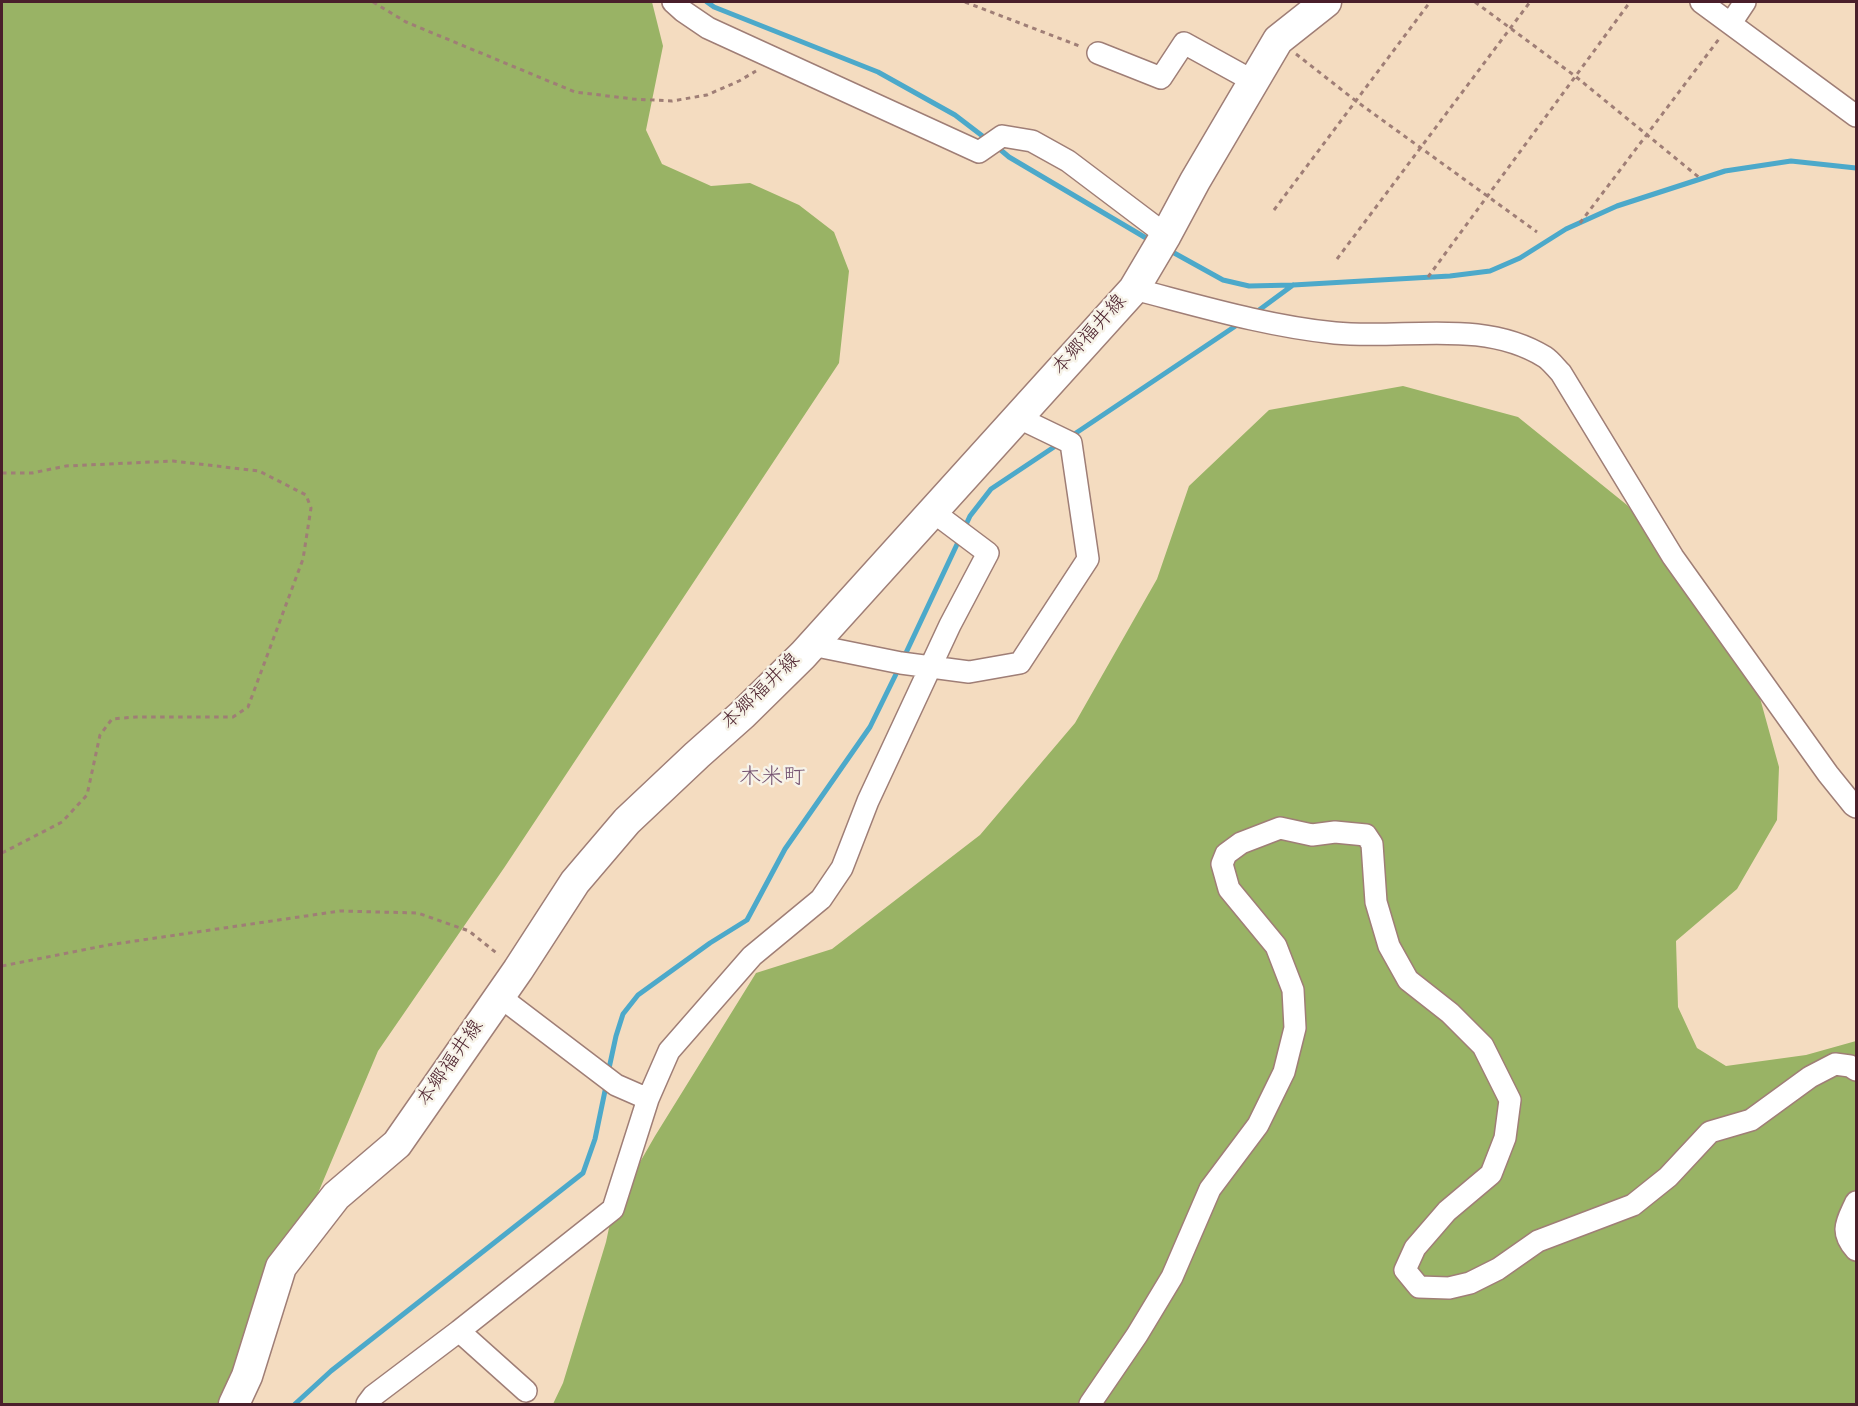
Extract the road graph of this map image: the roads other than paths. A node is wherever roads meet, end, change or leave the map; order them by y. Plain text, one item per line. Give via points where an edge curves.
1 (674, 2) edge
2 (1326, 2) edge
3 (1701, 2) edge
4 (1745, 2) edge
5 (1731, 23) junction
6 (1098, 54) road end
7 (1253, 81) junction
8 (1857, 116) edge
9 (1166, 235) junction
10 (1134, 289) junction
11 (1017, 417) junction
12 (932, 511) junction
13 (812, 645) junction
14 (931, 667) junction
15 (1857, 807) edge
16 (499, 996) junction
17 (1857, 1070) edge
18 (648, 1099) junction
19 (1857, 1202) edge
20 (1857, 1250) edge
21 (459, 1332) junction
22 (526, 1391) dead end
23 (234, 1404) edge
24 (367, 1404) edge
25 (1090, 1404) edge

1 - 9 street via 708,28 979,152 1002,136 1032,141 1068,160
2 - 7 main road, 本郷福井線 via 1278,40
3 - 5 street
4 - 5 street
5 - 8 street
6 - 7 street via 1161,78 1185,43
7 - 9 main road, 本郷福井線
9 - 10 main road, 本郷福井線
10 - 11 main road, 本郷福井線
10 - 15 street via 1276,324 1336,333 1454,333 1501,338 1546,358 1561,373 1673,557 1828,774
11 - 12 main road, 本郷福井線
11 - 14 street via 1071,443 1088,559 1020,663 969,672
12 - 13 main road, 本郷福井線
12 - 14 street via 988,553
13 - 14 street
13 - 16 main road, 本郷福井線 via 742,716 627,821 575,882
14 - 18 street via 868,801 842,868 821,898 752,956 669,1051
16 - 18 street via 615,1085
16 - 23 main road, 本郷福井線 via 397,1144 336,1196 281,1267 247,1376
17 - 25 street via 1835,1064 1750,1120 1710,1132 1668,1177 1634,1205 1538,1241 1470,1283 1449,1288 1419,1287 1405,1270 1414,1248 1447,1211 1491,1174 1505,1138 1510,1100 1483,1046 1408,980 1389,946 1376,902 1372,844 1366,835 1312,835 1280,828 1241,843 1226,854 1222,864 1230,889 1276,946 1293,990 1295,1028 1284,1072 1258,1125 1210,1189 1172,1277
18 - 21 street via 613,1209
19 - 20 street via 1845,1226 1846,1237
21 - 22 street
21 - 24 street

